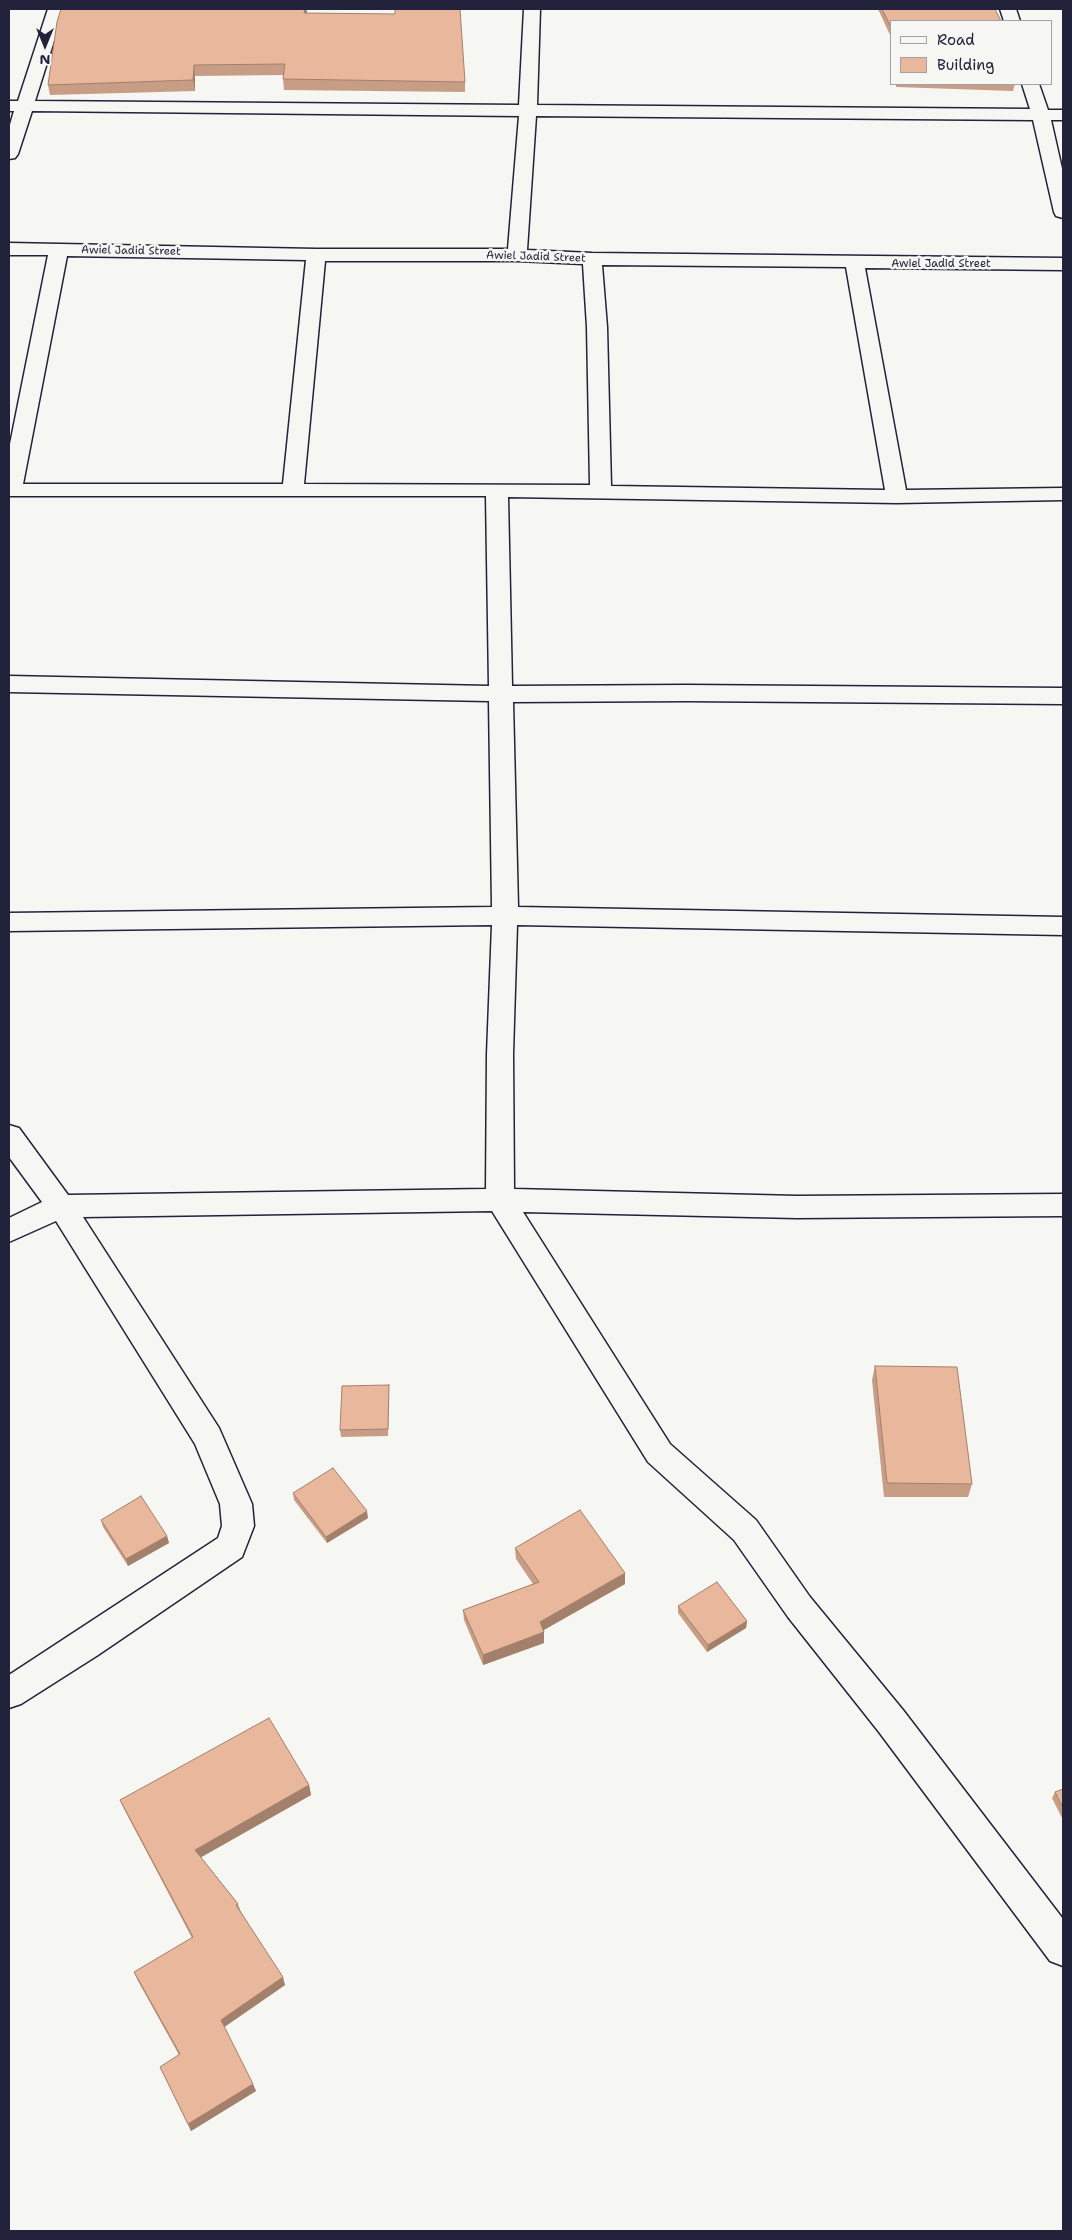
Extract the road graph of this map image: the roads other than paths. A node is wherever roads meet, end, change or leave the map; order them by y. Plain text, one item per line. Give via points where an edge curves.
1 (56, 9) edge
2 (532, 9) edge
3 (1031, 85) edge
4 (17, 106) edge
5 (528, 110) junction
6 (1041, 115) junction
7 (1063, 115) edge
8 (9, 154) edge
9 (1063, 212) edge
10 (9, 249) edge
11 (59, 249) junction
12 (316, 255) junction
13 (517, 255) junction
14 (592, 259) junction
15 (855, 263) junction
16 (1063, 264) edge
17 (10, 490) edge
18 (293, 490) junction
19 (497, 490) junction
20 (601, 493) junction
21 (1063, 494) edge
22 (897, 497) junction
23 (9, 684) edge
24 (500, 694) junction
25 (1063, 696) edge
26 (505, 916) junction
27 (9, 922) edge
28 (1063, 926) edge
29 (9, 1136) edge
30 (500, 1200) junction
31 (1063, 1205) edge
32 (61, 1206) junction
33 (9, 1231) edge
34 (9, 1693) edge
35 (1063, 1948) edge

1 - 4 street
2 - 5 street
3 - 6 street
4 - 5 street
4 - 8 street
5 - 6 street
5 - 13 street
6 - 7 street
6 - 9 street
10 - 11 street, Awiel Jadid Street
11 - 12 street, Awiel Jadid Street
11 - 17 street
12 - 13 street, Awiel Jadid Street
12 - 18 street
13 - 14 street, Awiel Jadid Street
14 - 15 street, Awiel Jadid Street
14 - 20 street
15 - 16 street, Awiel Jadid Street
15 - 22 street
17 - 18 street
18 - 19 street
19 - 20 street
19 - 24 street
20 - 22 street
21 - 22 street
23 - 24 street
24 - 25 street
24 - 26 street
26 - 27 street
26 - 28 street
26 - 30 street via 500,1054
29 - 32 street
30 - 31 street via 797,1207
30 - 32 street
30 - 35 street via 659,1454 746,1530 799,1607 891,1721
32 - 33 street
32 - 34 street via 208,1437 236,1504 238,1526 231,1547

